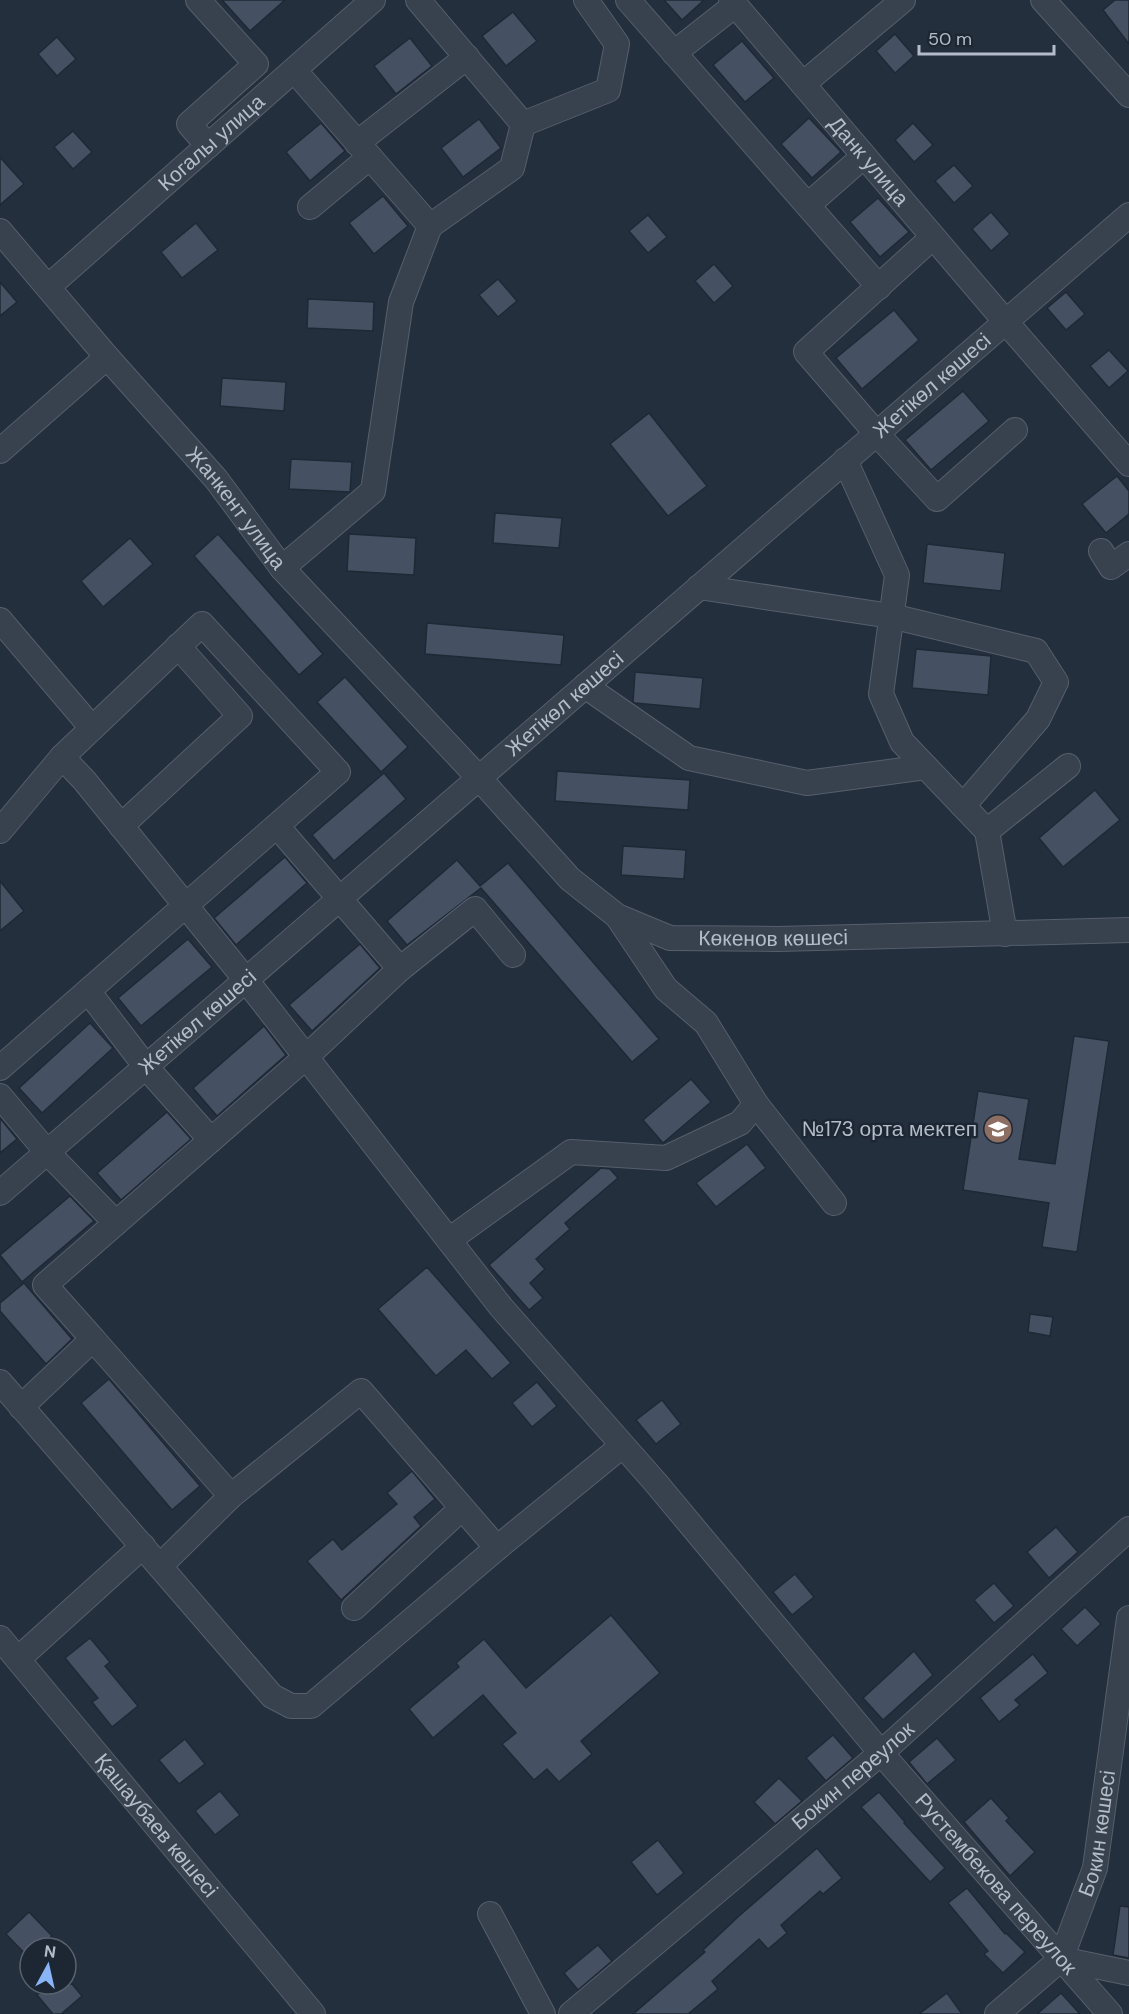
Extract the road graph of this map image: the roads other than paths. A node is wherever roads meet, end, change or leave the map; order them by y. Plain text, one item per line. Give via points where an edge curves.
1 (373, 0) edge
2 (418, 0) edge
3 (586, 0) edge
4 (628, 0) edge
5 (903, 0) edge
6 (1043, 0) edge
7 (733, 2) edge
8 (208, 3) edge
9 (674, 53) junction
10 (466, 57) junction
11 (294, 70) junction
12 (803, 84) junction
13 (1129, 95) edge
14 (523, 124) junction
15 (208, 146) junction
16 (364, 150) junction
17 (864, 156) junction
18 (808, 205) junction
19 (310, 207) dead end
20 (1129, 216) edge
21 (430, 226) junction
22 (0, 231) edge
23 (933, 237) junction
24 (48, 287) junction
25 (879, 287) junction
26 (1005, 321) junction
27 (107, 357) junction
28 (1015, 430) dead end
29 (876, 433) junction
30 (0, 452) edge
31 (845, 460) junction
32 (1129, 464) edge
33 (1101, 551) dead end
34 (1129, 554) edge
35 (282, 568) junction
36 (699, 587) junction
37 (891, 616) junction
38 (0, 620) edge
39 (178, 646) junction
40 (585, 686) junction
41 (92, 728) junction
42 (62, 757) junction
43 (1068, 766) dead end
44 (926, 767) junction
45 (479, 778) junction
46 (963, 806) junction
47 (121, 826) junction
48 (277, 826) junction
49 (0, 831) edge
50 (987, 831) junction
51 (338, 900) junction
52 (185, 906) junction
53 (617, 916) junction
54 (1129, 930) edge
55 (1005, 934) junction
56 (513, 955) dead end
57 (400, 969) junction
58 (246, 980) junction
59 (88, 991) junction
60 (306, 1057) junction
61 (146, 1067) junction
62 (0, 1068) edge
63 (0, 1096) edge
64 (756, 1104) junction
65 (211, 1140) junction
66 (47, 1152) junction
67 (0, 1193) edge
68 (834, 1203) dead end
69 (116, 1223) junction
70 (449, 1240) junction
71 (93, 1339) junction
72 (0, 1382) edge
73 (21, 1407) junction
74 (622, 1446) junction
75 (231, 1496) junction
76 (462, 1508) junction
77 (1129, 1529) edge
78 (143, 1546) junction
79 (497, 1548) junction
80 (160, 1566) junction
81 (354, 1608) dead end
82 (1129, 1618) edge
83 (0, 1638) edge
84 (18, 1659) junction
85 (881, 1753) junction
86 (490, 1914) dead end
87 (1061, 1959) junction
88 (1129, 1973) edge
89 (313, 2014) edge
90 (543, 2014) edge
91 (570, 2014) edge
92 (997, 2014) edge
93 (1110, 2014) edge

1 - 11 street, Когалы улица
2 - 10 street
3 - 14 street via 617,44 608,90
4 - 9 street
5 - 12 street
6 - 13 street
7 - 9 street
7 - 12 street, Данк улица
8 - 15 street via 256,64 189,124
9 - 18 street
10 - 14 street
10 - 16 street
11 - 15 street, Когалы улица
11 - 16 street
12 - 17 street, Данк улица
14 - 21 street via 512,168
15 - 24 street, Когалы улица
16 - 19 street
16 - 21 street
17 - 18 street
17 - 23 street, Данк улица
18 - 25 street
20 - 26 street, Жетікөл көшесі
21 - 35 street via 401,302 373,491
22 - 24 street, Жанкент улица
23 - 25 street
23 - 26 street, Данк улица
24 - 27 street, Жанкент улица
25 - 29 street via 806,352
26 - 29 street, Жетікөл көшесі
26 - 32 street, Данк улица
27 - 30 street
27 - 35 street, Жанкент улица via 216,479
28 - 29 street via 937,499
29 - 31 street, Жетікөл көшесі
31 - 36 street, Жетікөл көшесі
31 - 37 street via 897,574
33 - 34 street via 1111,567
35 - 45 street, Жанкент улица
36 - 37 street
36 - 40 street, Жетікөл көшесі
37 - 44 street via 881,694 902,742
37 - 46 street via 1036,651 1056,682 1038,719
38 - 41 street
39 - 41 street
39 - 47 street via 240,716
39 - 48 street via 202,624 338,772
40 - 44 street via 689,758 807,783
40 - 45 street, Жетікөл көшесі
41 - 42 street
42 - 47 street, Рустембекова переулок
42 - 49 street
43 - 50 street
44 - 46 street
45 - 51 street, Жетікөл көшесі
45 - 53 street, Көкенов көшесі via 570,879
46 - 50 street
47 - 52 street, Рустембекова переулок
48 - 51 street
48 - 52 street
50 - 55 street
51 - 57 street
51 - 58 street, Жетікөл көшесі
52 - 58 street, Рустембекова переулок
52 - 59 street
53 - 55 street, Көкенов көшесі via 670,938
53 - 64 street via 666,990 706,1023
54 - 55 street, Көкенов көшесі
56 - 57 street via 475,909
57 - 60 street
58 - 60 street, Рустембекова переулок
58 - 61 street, Жетікөл көшесі
59 - 61 street
59 - 62 street
60 - 65 street
60 - 70 street, Рустембекова переулок
61 - 65 street
61 - 66 street, Жетікөл көшесі
63 - 66 street
64 - 68 street
64 - 70 street via 740,1123 666,1158 571,1152
65 - 69 street
66 - 67 street, Жетікөл көшесі
66 - 69 street
69 - 71 street via 45,1285
70 - 74 street, Рустембекова переулок via 501,1307
71 - 73 street
71 - 75 street
72 - 73 street
73 - 78 street
74 - 79 street
74 - 85 street, Рустембекова переулок
75 - 76 street via 361,1391
75 - 80 street
76 - 79 street
76 - 81 street
77 - 85 street, Бокин переулок
78 - 80 street
78 - 84 street
79 - 80 street via 311,1706 291,1706 272,1696
82 - 87 street, Бокин көшесі via 1095,1868
83 - 84 street, Қашаубаев көшесі
84 - 89 street, Қашаубаев көшесі
85 - 87 street, Рустембекова переулок
85 - 91 street, Бокин переулок
86 - 90 street
87 - 88 street
87 - 92 street, Бокин көшесі
87 - 93 street, Рустембекова переулок

